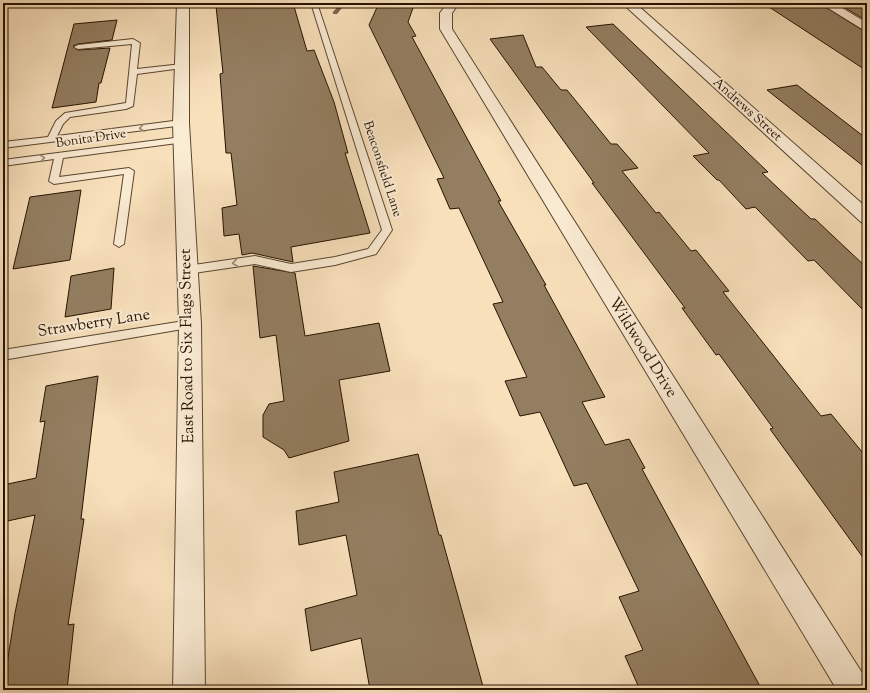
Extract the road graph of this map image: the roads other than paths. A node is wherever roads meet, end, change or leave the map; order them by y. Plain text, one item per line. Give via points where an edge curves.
1 (183, 3) edge
2 (314, 3) edge
3 (453, 3) edge
4 (628, 3) edge
5 (826, 3) edge
6 (867, 28) edge
7 (78, 47) dead end
8 (182, 66) junction
9 (133, 72) junction
10 (181, 131) junction
11 (51, 139) junction
12 (3, 145) edge
13 (59, 156) junction
14 (3, 163) edge
15 (867, 218) edge
16 (119, 244) dead end
17 (187, 270) junction
18 (190, 324) junction
19 (3, 355) edge
20 (190, 690) edge
21 (855, 690) edge

1 - 8 street, East Road to Six Flags Street
2 -> 17 lane, Beaconsfield Lane via 387,230 372,252 335,262 291,268 255,260
3 - 21 street, Wildwood Drive via 446,13 446,30
4 - 15 street, Andrews Street
5 - 6 street
7 - 9 lane via 135,42
8 - 9 lane
8 - 10 street, East Road to Six Flags Street
9 - 11 lane via 128,106 68,115 59,123
10 -> 11 lane, Bonita Drive
10 - 13 lane, Bonita Drive
10 - 17 street, East Road to Six Flags Street
11 - 12 lane, Bonita Drive
14 -> 13 lane, Bonita Drive
13 - 16 lane via 54,181 129,171
17 - 18 street, East Road to Six Flags Street
18 - 19 lane, Strawberry Lane
18 - 20 street, East Road to Six Flags Street

